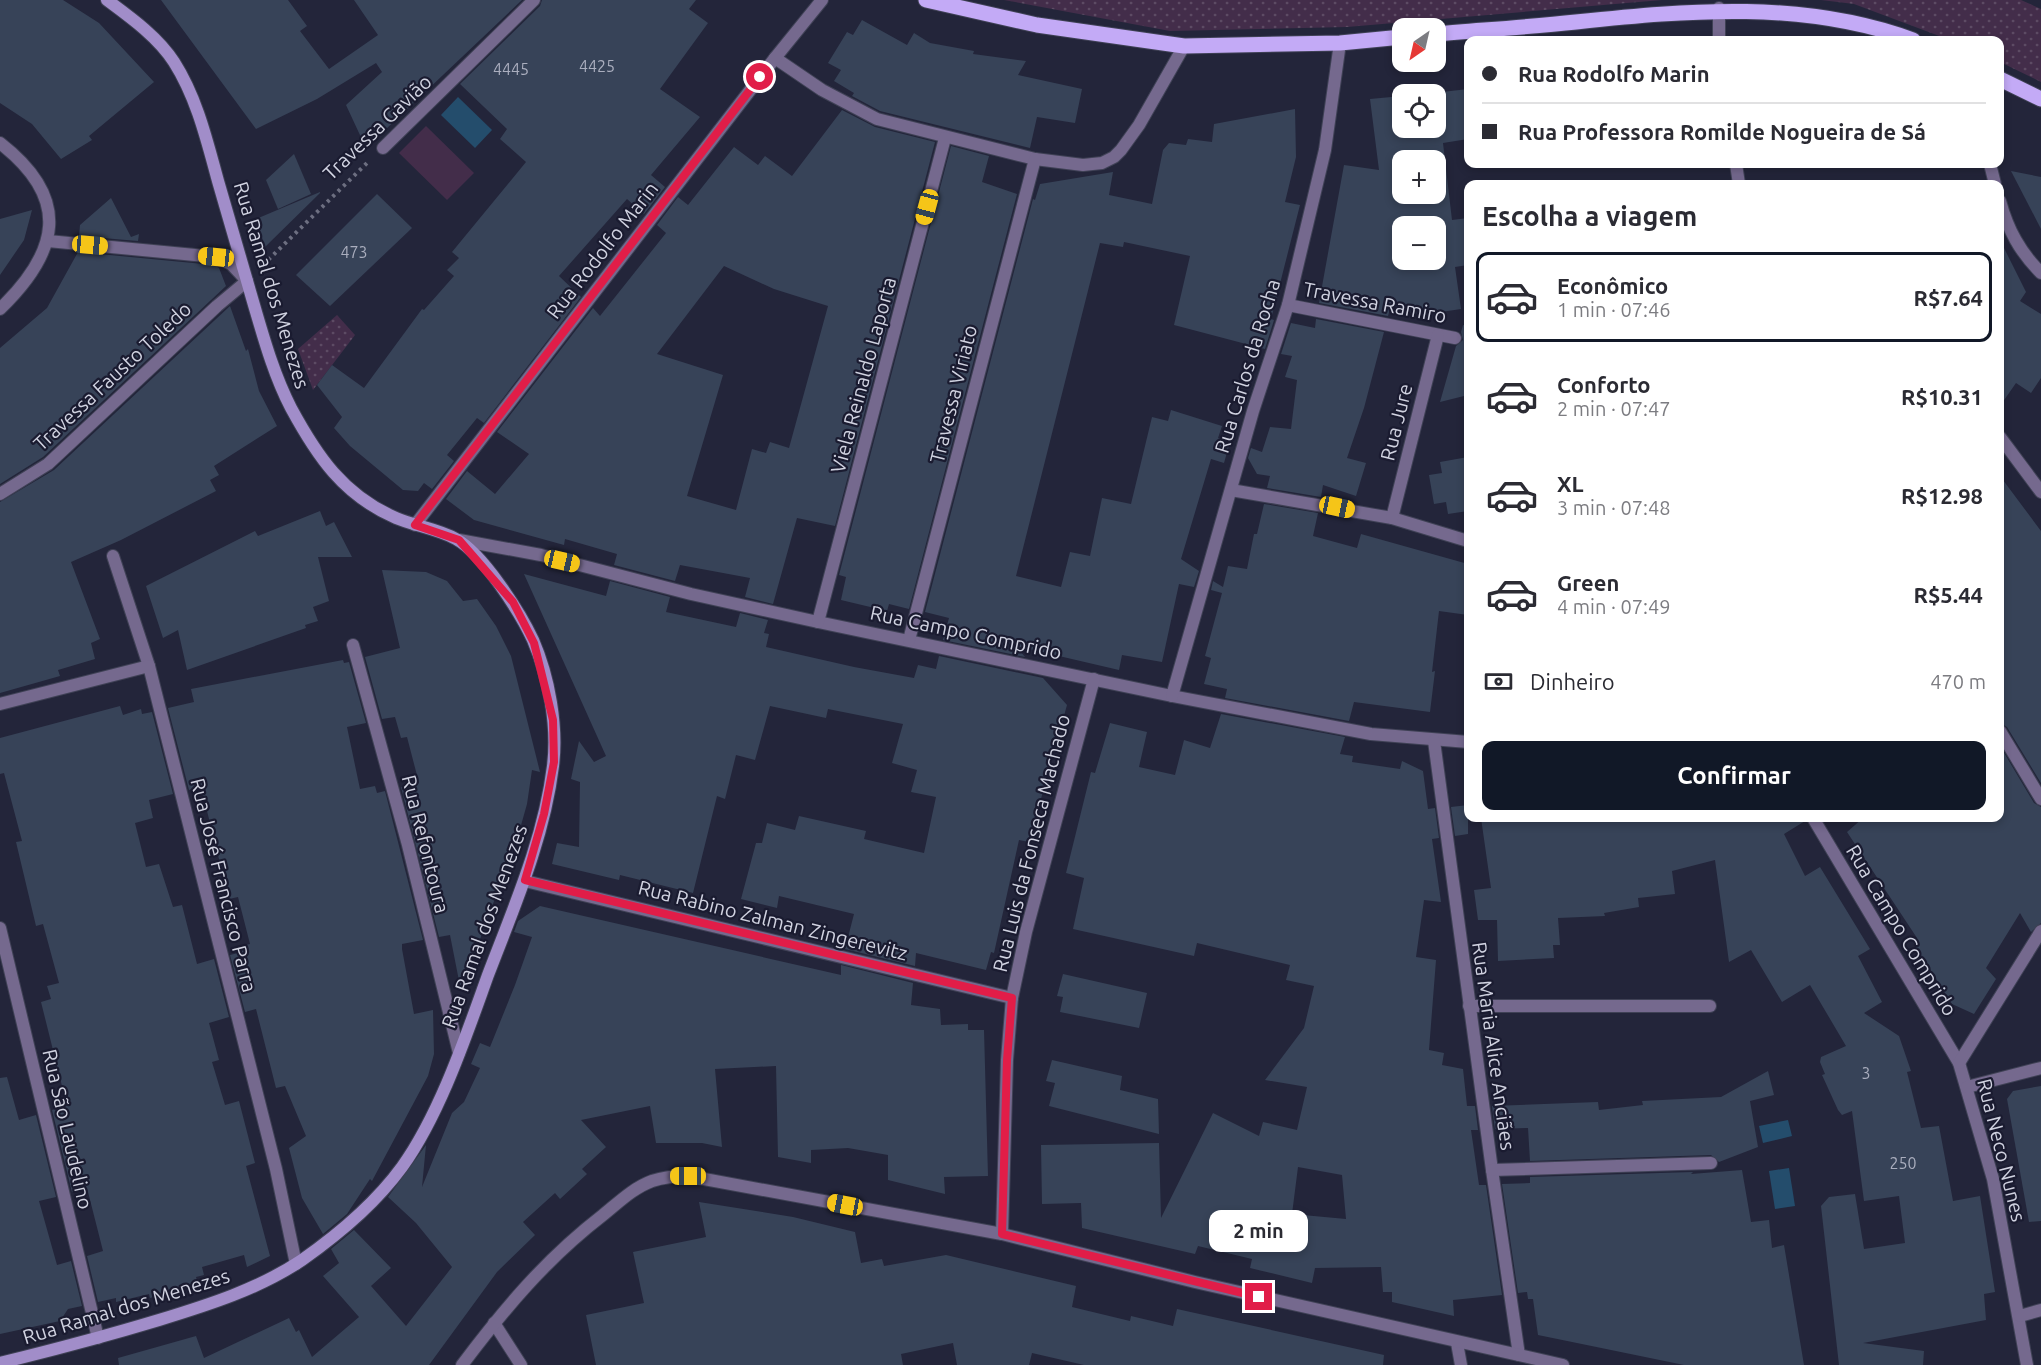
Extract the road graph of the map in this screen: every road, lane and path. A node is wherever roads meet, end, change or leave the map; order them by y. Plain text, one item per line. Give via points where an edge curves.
1 (107, 0) edge
2 (534, 0) edge
3 (822, 0) edge
4 (926, 0) edge
5 (1719, 8) junction
6 (1446, 33) edge
7 (1719, 36) edge
8 (1899, 36) edge
9 (1392, 38) edge
10 (1340, 43) junction
11 (1184, 46) junction
12 (774, 58) junction
13 (2004, 81) edge
14 (2041, 99) edge
15 (945, 138) junction
16 (0, 143) edge
17 (383, 148) joint
18 (1035, 159) junction
19 (2004, 214) edge
20 (48, 242) junction
21 (2041, 273) edge
22 (247, 281) junction
23 (1288, 305) junction
24 (0, 309) edge
25 (1438, 335) junction
26 (1455, 338) dead end
27 (2004, 442) edge
28 (1231, 490) junction
29 (2041, 492) edge
30 (0, 494) edge
31 (1392, 518) junction
32 (415, 525) junction
33 (459, 540) junction
34 (1464, 540) edge
35 (113, 555) dead end
36 (818, 622) junction
37 (909, 640) junction
38 (353, 645) dead end
39 (148, 666) junction
40 (1094, 679) junction
41 (1172, 696) junction
42 (0, 704) edge
43 (2004, 738) edge
44 (1434, 741) junction
45 (1464, 742) edge
46 (2041, 799) edge
47 (1815, 822) edge
48 (525, 880) junction
49 (0, 928) edge
50 (2041, 931) edge
51 (1012, 998) junction
52 (1469, 1006) junction
53 (1710, 1006) dead end
54 (459, 1053) junction
55 (1959, 1063) junction
56 (2041, 1068) edge
57 (1967, 1087) junction
58 (1711, 1163) dead end
59 (1492, 1170) junction
60 (1002, 1234) junction
61 (296, 1264) junction
62 (2041, 1310) edge
63 (2020, 1317) junction
64 (494, 1323) junction
65 (98, 1338) junction
66 (1457, 1343) junction
67 (1519, 1355) junction
68 (0, 1363) edge
69 (462, 1365) edge
70 (521, 1365) edge
71 (1461, 1365) edge
72 (1563, 1365) edge
73 (2027, 1365) edge

1 - 22 street, Rua Ramal dos Menezes via 134,20 172,58 190,92 204,128
2 - 17 street, Travessa Gavião
3 - 12 street, Rua Rodolfo Marin
4 - 11 main road via 1037,25
5 - 6 main road
5 - 7 street
5 - 8 main road via 1787,9
9 - 10 main road
10 - 11 main road
10 - 23 street, Rua Carlos da Rocha via 1325,150
11 - 18 street via 1139,125 1114,157 1083,165
12 - 15 street via 822,90 877,119
12 - 32 street, Rua Rodolfo Marin
13 - 14 main road
15 - 18 street
15 - 36 street, Viela Reinaldo Laporta
16 - 20 street via 30,173 46,200 51,226
17 - 22 path, Travessa Gavião
18 - 37 street, Travessa Viriato
19 - 21 street via 2010,233
20 - 22 street via 216,257 231,264
20 - 24 street via 36,269
22 - 30 street, Travessa Fausto Toledo via 48,464
22 - 32 street, Rua Ramal dos Menezes via 268,353 308,440 335,477 363,500
23 - 25 street, Travessa Ramiro
23 - 28 street, Rua Carlos da Rocha
25 - 26 street, Travessa Ramiro
25 - 31 street, Rua Jure
27 - 29 street
28 - 31 street
28 - 41 street, Rua Carlos da Rocha
31 - 34 street
32 - 33 street, Rua Ramal dos Menezes
33 - 36 street, Rua Campo Comprido via 541,555
33 - 48 street, Rua Ramal dos Menezes via 513,602 534,643 553,720 554,762
35 - 39 street, Rua José Francisco Parra
36 - 37 street, Rua Campo Comprido
37 - 40 street, Rua Campo Comprido
38 - 54 street, Rua Refontoura
39 - 42 street
39 - 61 street, Rua José Francisco Parra via 276,1169
40 - 41 street, Rua Campo Comprido
40 - 51 street, Rua Luis da Fonseca Machado
41 - 44 street, Rua Campo Comprido via 1371,734
43 - 46 street
44 - 45 street, Rua Campo Comprido
44 - 52 street, Rua Maria Alice Anciães
47 - 55 street, Rua Campo Comprido
48 - 51 street, Rua Rabino Zalman Zingerevitz
48 - 54 street, Rua Ramal dos Menezes
49 - 65 street, Rua São Laudelino
50 - 55 street, Rua Neco Nunes
51 - 60 street, Rua Luis da Fonseca Machado
52 - 53 street
52 - 59 street, Rua Maria Alice Anciães
54 - 61 street, Rua Ramal dos Menezes via 404,1164 344,1229
55 - 57 street, Rua Neco Nunes
56 - 57 street
57 - 63 street, Rua Neco Nunes via 1993,1179
58 - 59 street
59 - 67 street, Rua Maria Alice Anciães
60 - 64 street via 688,1176 668,1176 631,1193 564,1246
60 - 66 street
61 - 65 street, Rua Ramal dos Menezes via 234,1296
62 - 63 street
63 - 73 street, Rua Neco Nunes
64 - 69 street
64 - 70 street
65 - 68 street, Rua Ramal dos Menezes
66 - 67 street
66 - 71 street
67 - 72 street

